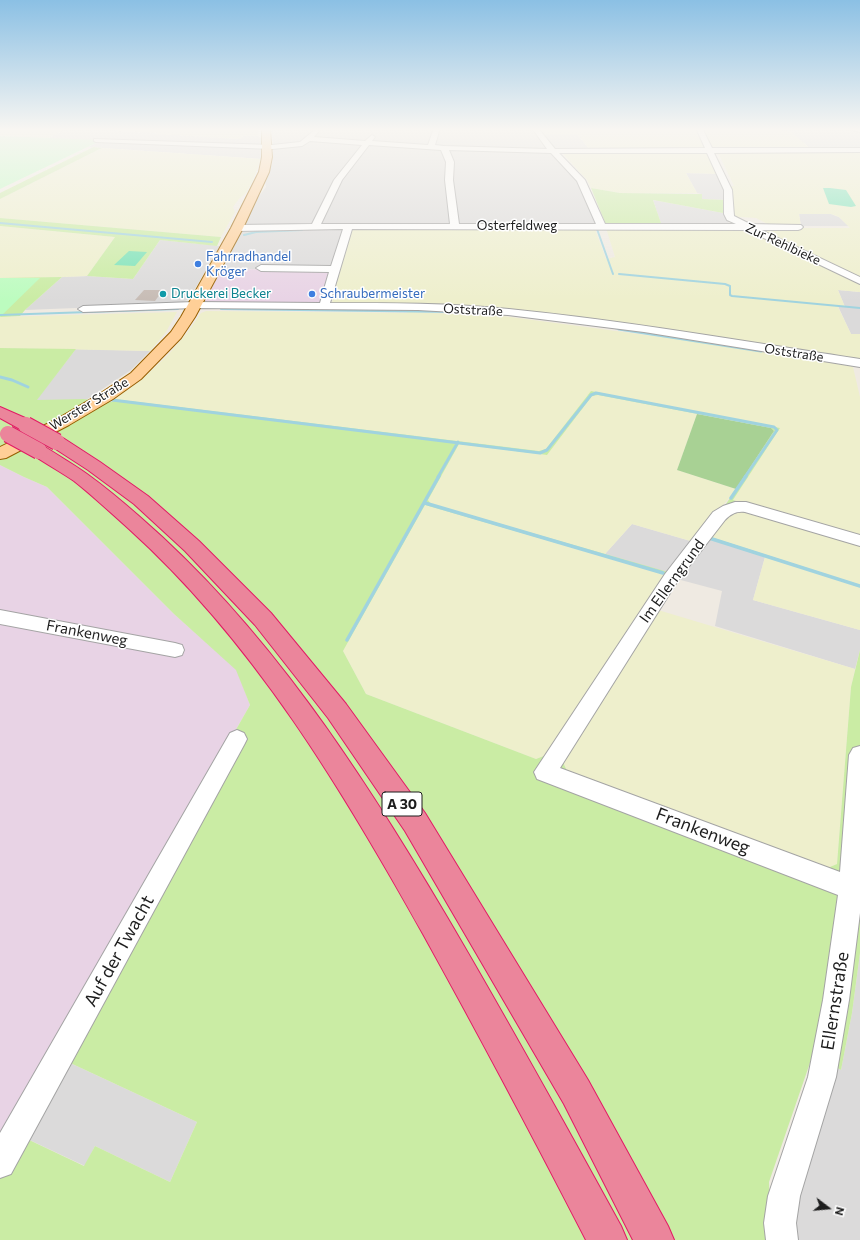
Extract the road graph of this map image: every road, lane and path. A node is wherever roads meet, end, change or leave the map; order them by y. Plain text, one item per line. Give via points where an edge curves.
1 (257, 186) edge
2 (335, 186) edge
3 (450, 186) edge
4 (584, 186) edge
5 (726, 186) edge
6 (455, 225) junction
7 (348, 226) junction
8 (601, 226) junction
9 (315, 227) junction
10 (747, 227) junction
11 (798, 227) dead end
12 (237, 228) junction
13 (261, 268) dead end
14 (334, 269) junction
15 (860, 281) edge
16 (194, 305) junction
17 (324, 306) junction
18 (82, 309) dead end
19 (859, 366) edge
20 (0, 412) edge
21 (4, 432) edge
22 (48, 447) junction
23 (0, 454) edge
24 (860, 541) edge
25 (0, 617) edge
26 (175, 650) dead end
27 (237, 739) dead end
28 (860, 755) edge
29 (545, 772) joint
30 (856, 890) edge
31 (0, 1163) edge
32 (607, 1240) edge
33 (654, 1240) edge
34 (782, 1240) edge

1 - 12 main road, Werster Straße
2 - 9 street
3 - 6 street
4 - 8 street
5 - 10 street, Zur Rehlbieke via 730,218
6 - 7 street, Osterfeldweg
6 - 8 street, Osterfeldweg
7 - 9 street, Osterfeldweg
7 - 14 street
8 - 10 street, Osterfeldweg
9 - 12 street, Osterfeldweg
10 - 11 street, Osterfeldweg
10 - 15 street, Zur Rehlbieke
12 - 16 main road, Werster Straße
13 - 14 street
14 - 17 street
16 - 17 street, Oststraße
16 - 18 street, Oststraße
16 - 23 main road, Werster Straße via 176,335 136,376 101,400
17 - 19 street, Oststraße via 464,309 538,314
20 - 22 highway, A 30, bridge via 26,425
21 - 22 highway, A 30, bridge
22 - 32 highway, A 30 via 157,543 202,589 258,655 325,745 389,845 487,1017
22 - 33 highway, A 30 via 94,466 141,500 192,546 263,619 337,711 420,829 576,1092
24 - 29 street, Im Ellerngrund via 746,507 727,509 671,578
25 - 26 street, Frankenweg
27 - 31 street, Auf der Twacht
28 - 30 street, Ellernstraße
29 - 30 street, Frankenweg
30 - 34 street, Ellernstraße via 822,1077 784,1196 780,1223

